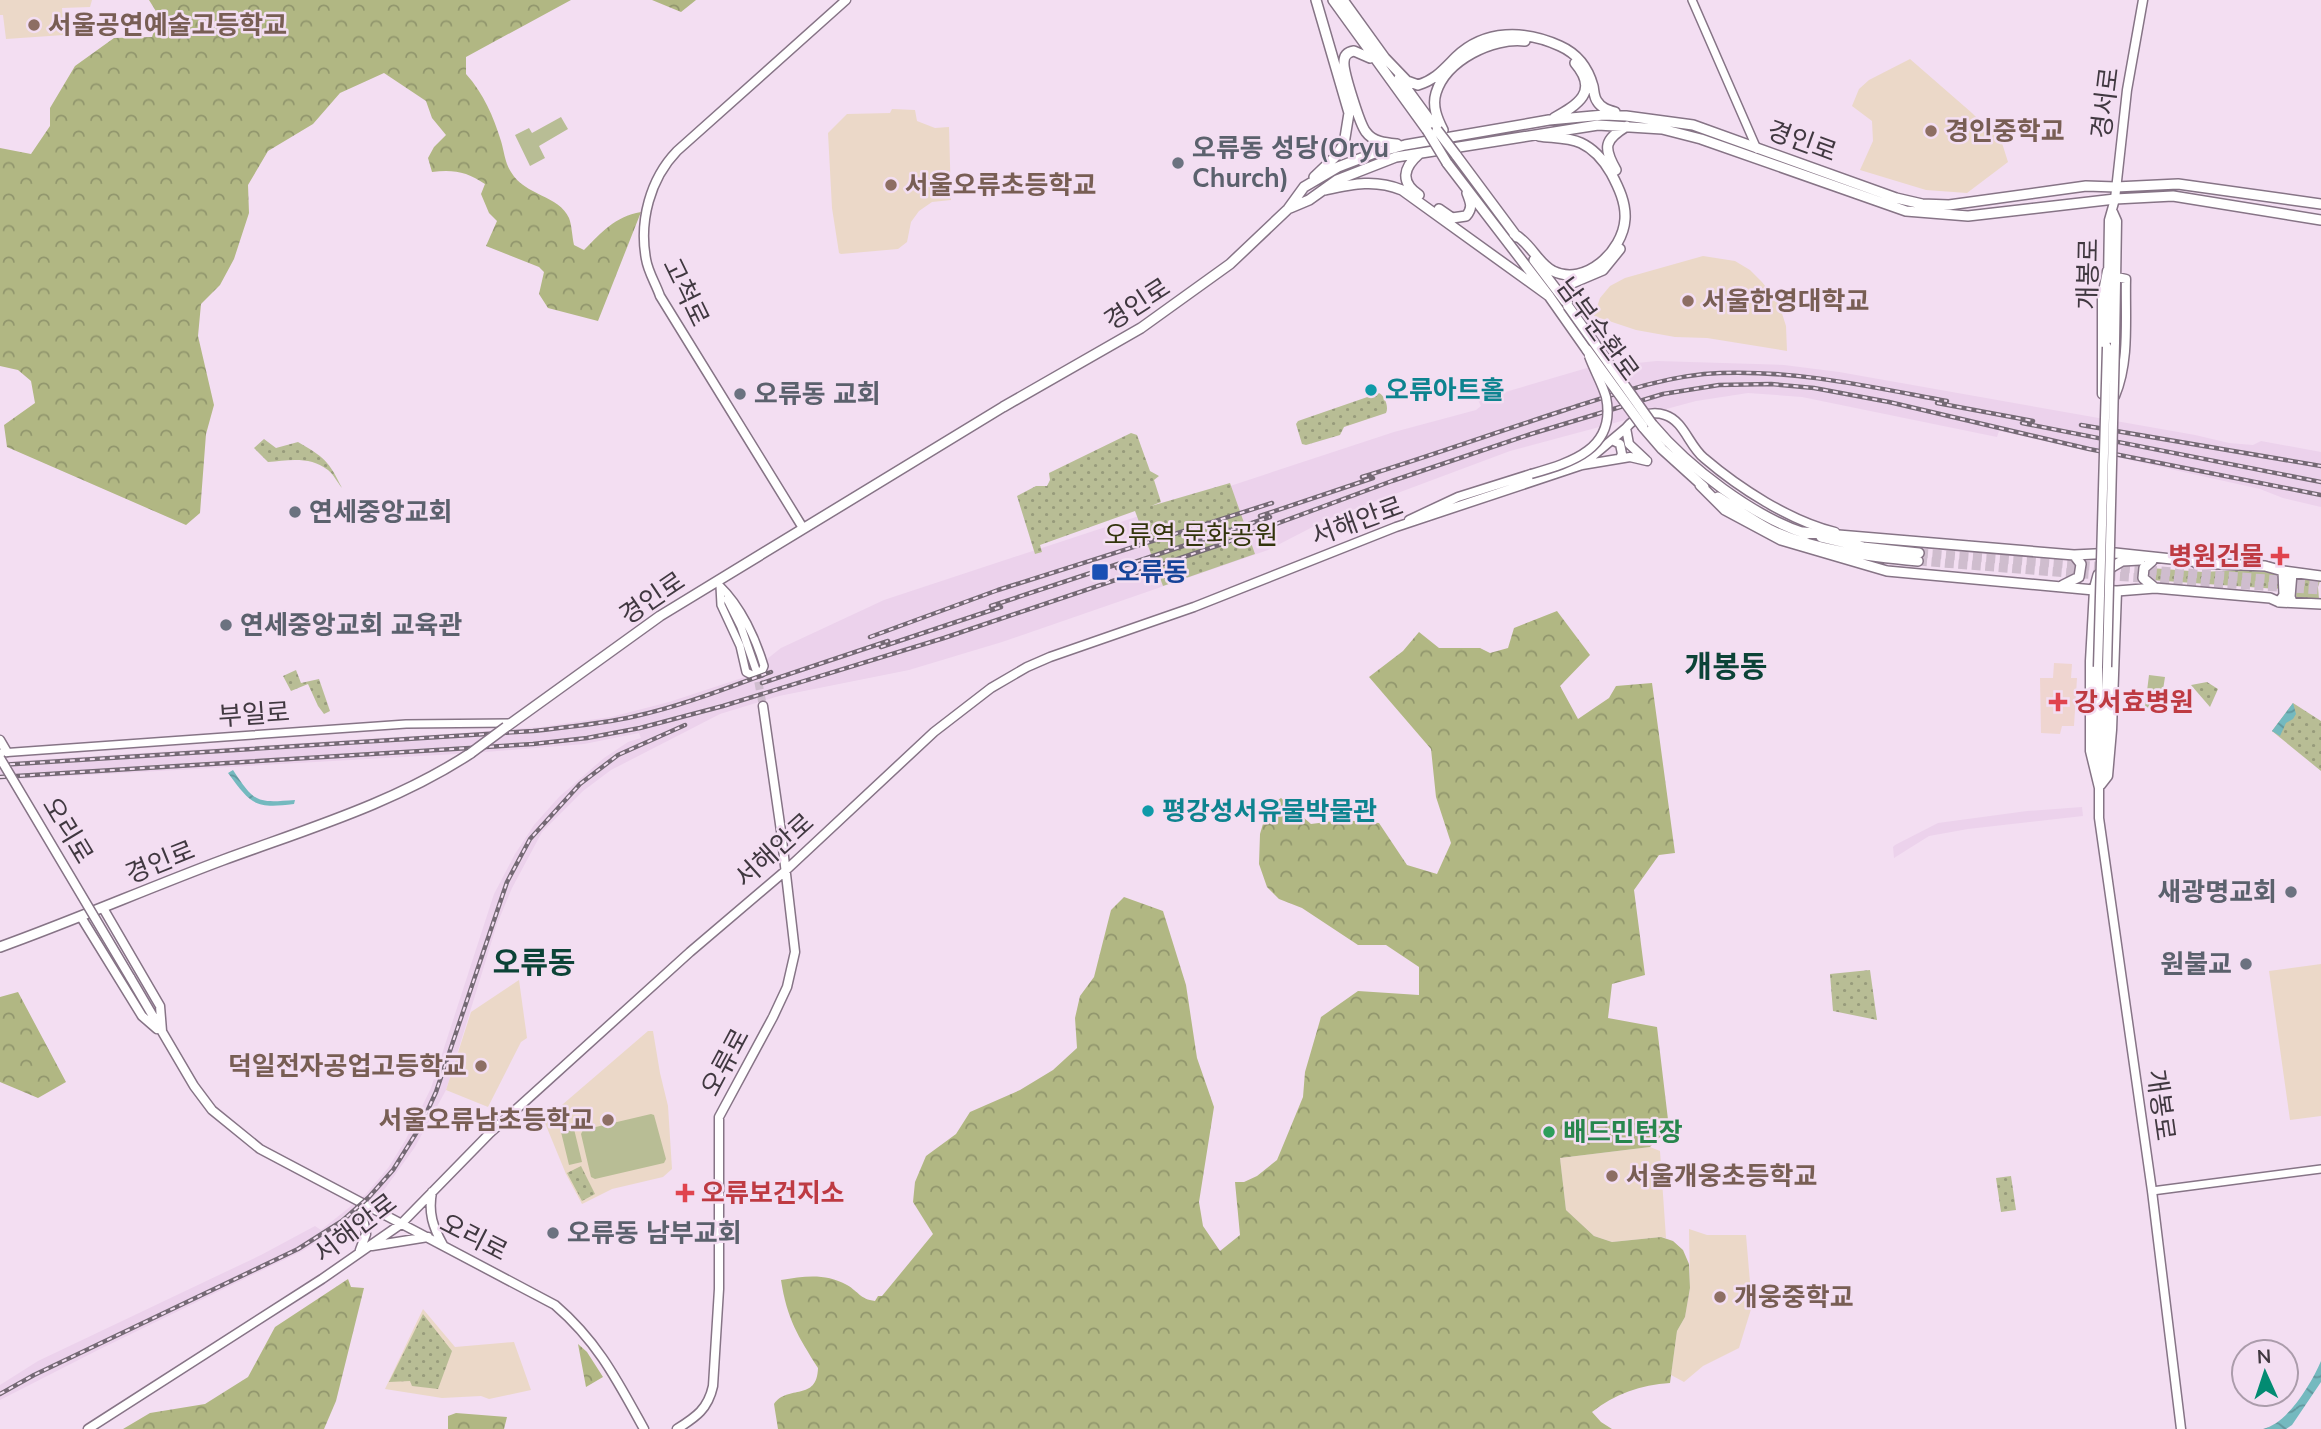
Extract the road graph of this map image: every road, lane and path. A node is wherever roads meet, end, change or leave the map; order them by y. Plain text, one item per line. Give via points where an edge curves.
1 (846, 0) edge
2 (1316, 0) edge
3 (1333, 0) edge
4 (1343, 0) edge
5 (1692, 0) edge
6 (2143, 0) edge
7 (1380, 59) junction
8 (1549, 120) junction
9 (1627, 121) junction
10 (1436, 130) junction
11 (1526, 135) junction
12 (1405, 145) junction
13 (1756, 147) junction
14 (1419, 154) junction
15 (1762, 159) junction
16 (1464, 184) junction
17 (1304, 187) junction
18 (2116, 187) junction
19 (1318, 192) junction
20 (2115, 199) junction
21 (2321, 204) edge
22 (1289, 209) junction
23 (2113, 212) junction
24 (2321, 220) edge
25 (1514, 234) junction
26 (2108, 269) junction
27 (2117, 277) junction
28 (1549, 296) junction
29 (1568, 306) junction
30 (2111, 345) junction
31 (1587, 350) junction
32 (1648, 426) junction
33 (1626, 428) junction
34 (1612, 440) junction
35 (1620, 458) junction
36 (1582, 465) junction
37 (1700, 485) junction
38 (1396, 527) junction
39 (803, 528) junction
40 (1802, 532) junction
41 (1859, 536) junction
42 (2074, 555) junction
43 (2152, 561) junction
44 (2200, 562) junction
45 (2287, 572) junction
46 (2321, 576) edge
47 (719, 583) junction
48 (2058, 587) junction
49 (2155, 588) junction
50 (2094, 590) junction
51 (2117, 591) junction
52 (2279, 602) junction
53 (2292, 602) junction
54 (2321, 604) edge
55 (2102, 667) junction
56 (756, 670) tunnel mouth
57 (763, 706) tunnel mouth
58 (508, 725) junction
59 (2108, 737) junction
60 (0, 740) edge
61 (2, 754) edge
62 (2099, 788) junction
63 (784, 872) junction
64 (103, 908) junction
65 (81, 917) junction
66 (0, 947) edge
67 (162, 1034) junction
68 (2321, 1169) edge
69 (433, 1191) junction
70 (2152, 1191) junction
71 (360, 1202) junction
72 (401, 1224) junction
73 (428, 1237) junction
74 (443, 1245) junction
75 (368, 1247) junction
76 (358, 1253) junction
77 (2180, 1425) edge
78 (88, 1429) edge
79 (645, 1429) edge
80 (677, 1429) edge

1 - 39 main road, 고척로 via 664,165 645,218 646,261 660,296
2 - 17 main road via 1349,113 1344,144
3 - 7 main road, 남부순환로
4 - 7 main road, 남부순환로
5 - 13 street
6 - 18 main road, 경서로
7 - 9 main road via 1418,85 1437,77 1458,55 1489,37 1534,36 1577,57 1587,69 1595,100
7 - 10 main road, 남부순환로
7 - 12 main road via 1348,52 1344,62 1351,92 1366,132 1380,143
8 - 9 main road, 경인로 via 1604,115
8 - 10 main road via 1580,103 1584,86 1579,68 1549,46 1504,41 1464,58 1442,83 1436,93
8 - 12 main road, 경인로
9 - 11 main road, 경인로
9 - 13 main road, 경인로 via 1693,125
9 - 15 main road, 경인로
9 - 29 main road via 1607,147 1628,200 1628,232 1603,270 1570,284
10 - 16 main road, 남부순환로, bridge via 1447,163
10 - 25 main road, 남부순환로, bridge
11 - 14 main road, 경인로
11 - 25 main road via 1570,139 1595,152 1618,186 1625,218 1610,254 1578,274 1552,271 1526,240
12 - 17 main road, 경인로 via 1338,167
13 - 15 street
13 - 18 main road, 경인로 via 1922,204 1949,205 2087,186
14 - 16 main road via 1406,169 1407,184 1452,218 1471,211
14 - 19 main road, 경인로 via 1375,164
15 - 20 main road, 경인로 via 1906,211 1968,216
16 - 28 main road, 남부순환로
17 - 22 main road, 경인로
18 - 20 main road, 경서로
18 - 21 main road, 경인로 via 2200,185
19 - 22 main road, 경인로
19 - 28 main road via 1366,182 1402,190
20 - 23 main road, 경서로
20 - 24 main road, 경인로 via 2186,197
22 - 39 main road, 경인로 via 1230,264 1141,328
23 - 26 main road, 개봉로
23 - 27 main road, 개봉로
25 - 29 main road, 남부순환로
26 - 27 main road via 2102,297 2102,394 2112,399 2124,357 2126,279
26 - 30 main road, 개봉로
27 - 30 main road, 개봉로
28 - 31 main road, 남부순환로
29 - 32 main road, 남부순환로, bridge
30 - 55 main road, 개봉로, bridge
31 - 32 main road, 남부순환로, bridge
31 - 38 main road, bridge via 1605,395 1607,413 1600,438 1590,450 1575,461 1432,507
32 - 37 main road, 남부순환로 via 1662,449
32 - 40 main road, 남부순환로 via 1769,519
33 - 34 main road
33 - 35 main road via 1629,444 1647,461
33 - 41 main road via 1643,415 1664,414 1703,458 1740,486 1822,528
34 - 35 main road via 1620,444
34 - 36 main road
35 - 36 main road
36 - 38 main road, 서해안로
37 - 40 main road, 남부순환로 via 1770,530 1843,551 1919,557
37 - 48 main road via 1725,510 1757,529 1815,551 1886,571
38 - 63 main road, 서해안로 via 1027,667 944,723
39 - 47 main road, 경인로
40 - 41 main road
41 - 42 main road
42 - 44 main road via 2115,553
42 - 48 main road via 2081,564 2079,578
43 - 44 main road
43 - 49 main road via 2144,568 2143,578
43 - 50 main road via 2122,561 2098,575
44 - 45 main road
45 - 46 main road
45 - 52 main road
45 - 53 main road
47 - 47 street via 721,604 746,672 761,673 761,653
47 - 56 street
47 - 58 main road, 경인로 via 660,616
48 - 50 main road
49 - 51 main road
49 - 52 main road
50 - 51 main road
50 - 62 main road via 2090,751
51 - 59 main road
52 - 53 main road
53 - 54 main road
55 - 59 main road, 개봉로
55 - 62 main road, 개봉로 via 2096,750
57 - 63 main road, 오류로
58 - 61 street, 부일로 via 406,724
58 - 64 main road, 경인로, bridge via 443,772 345,816
59 - 62 main road via 2108,776
60 - 61 main road, 오리로
61 - 67 main road, 오리로, bridge
62 - 70 main road, 개봉로 via 2099,818
63 - 69 main road, 서해안로 via 490,1133
63 - 80 main road, 오류로 via 795,952 787,987 719,1117 719,1289 713,1386 709,1402 698,1416
64 - 65 main road, 경인로
64 - 67 main road, 오리로 via 160,1006
65 - 66 main road, 경인로
65 - 67 main road, 오리로 via 142,1016
67 - 71 main road, 오리로 via 218,1116 260,1149
68 - 70 street
69 - 72 main road, 서해안로
69 - 74 main road via 432,1224
70 - 77 main road, 개봉로
71 - 72 main road, 오리로
71 - 76 main road via 366,1234
72 - 73 main road, 오리로
72 - 75 main road, 서해안로
73 - 74 main road, 오리로
73 - 75 main road
74 - 79 main road, 오리로 via 538,1294 576,1323 606,1360
75 - 76 main road, 서해안로
76 - 78 main road, 서해안로

